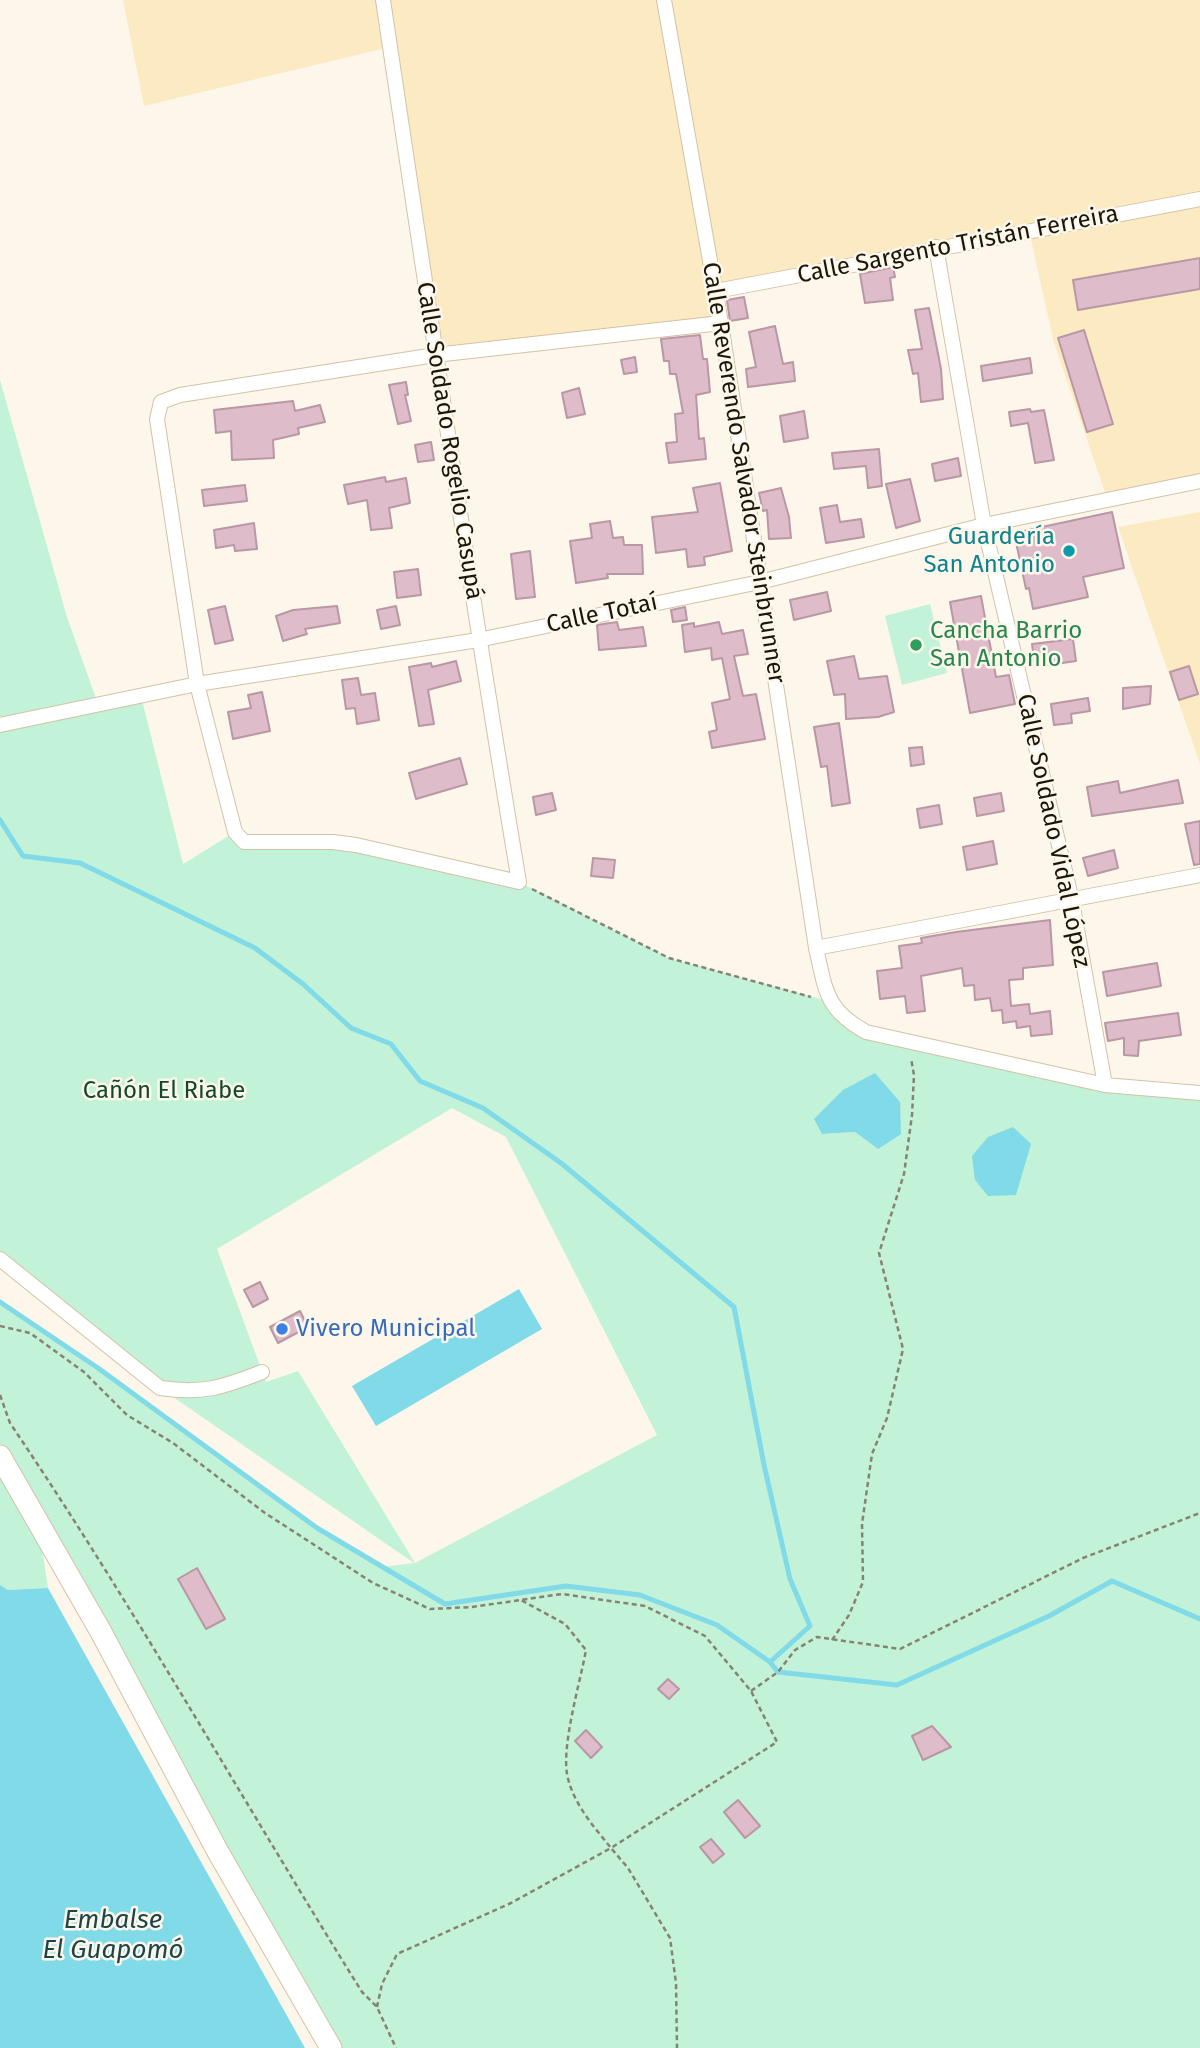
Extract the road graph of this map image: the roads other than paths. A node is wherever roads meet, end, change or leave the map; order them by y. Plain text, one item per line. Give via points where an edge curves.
1 (383, 0) edge
2 (664, 0) edge
3 (1200, 199) edge
4 (936, 247) junction
5 (716, 291) junction
6 (722, 323) junction
7 (435, 355) junction
8 (1200, 481) edge
9 (984, 525) junction
10 (760, 582) junction
11 (478, 640) junction
12 (197, 684) junction
13 (0, 725) edge
14 (1200, 875) edge
15 (1072, 901) junction
16 (816, 948) junction
17 (1105, 1085) junction
18 (1200, 1093) edge
19 (0, 1259) edge
20 (262, 1372) dead end
21 (0, 1456) edge
22 (331, 2048) edge

1 - 7 street, Calle Soldado Rogelio Casupá
2 - 5 street, Calle Reverendo Salvador Steinbrunner
3 - 4 street, Calle Sargento Tristán Ferreira
4 - 5 street, Calle Sargento Tristán Ferreira
4 - 9 street, Calle Soldado Vidal López
5 - 6 street, Calle Reverendo Salvador Steinbrunner
6 - 7 street
6 - 10 street, Calle Reverendo Salvador Steinbrunner
7 - 11 street, Calle Soldado Rogelio Casupá
7 - 12 street via 180,395 161,402 157,419
8 - 9 street, Calle Totaí
9 - 10 street, Calle Totaí
9 - 15 street, Calle Soldado Vidal López
10 - 11 street, Calle Totaí
10 - 16 street, Calle Reverendo Salvador Steinbrunner
11 - 12 street, Calle Totaí
11 - 12 street, Calle Soldado Rogelio Casupá via 519,882 356,845 244,842 236,832
12 - 13 street, Calle Totaí
14 - 15 street
15 - 16 street
15 - 17 street, Calle Soldado Vidal López
16 - 17 street, Calle Reverendo Salvador Steinbrunner via 828,1001 843,1019 866,1031
17 - 18 street
19 - 20 street via 159,1388 193,1392
21 - 22 main road

